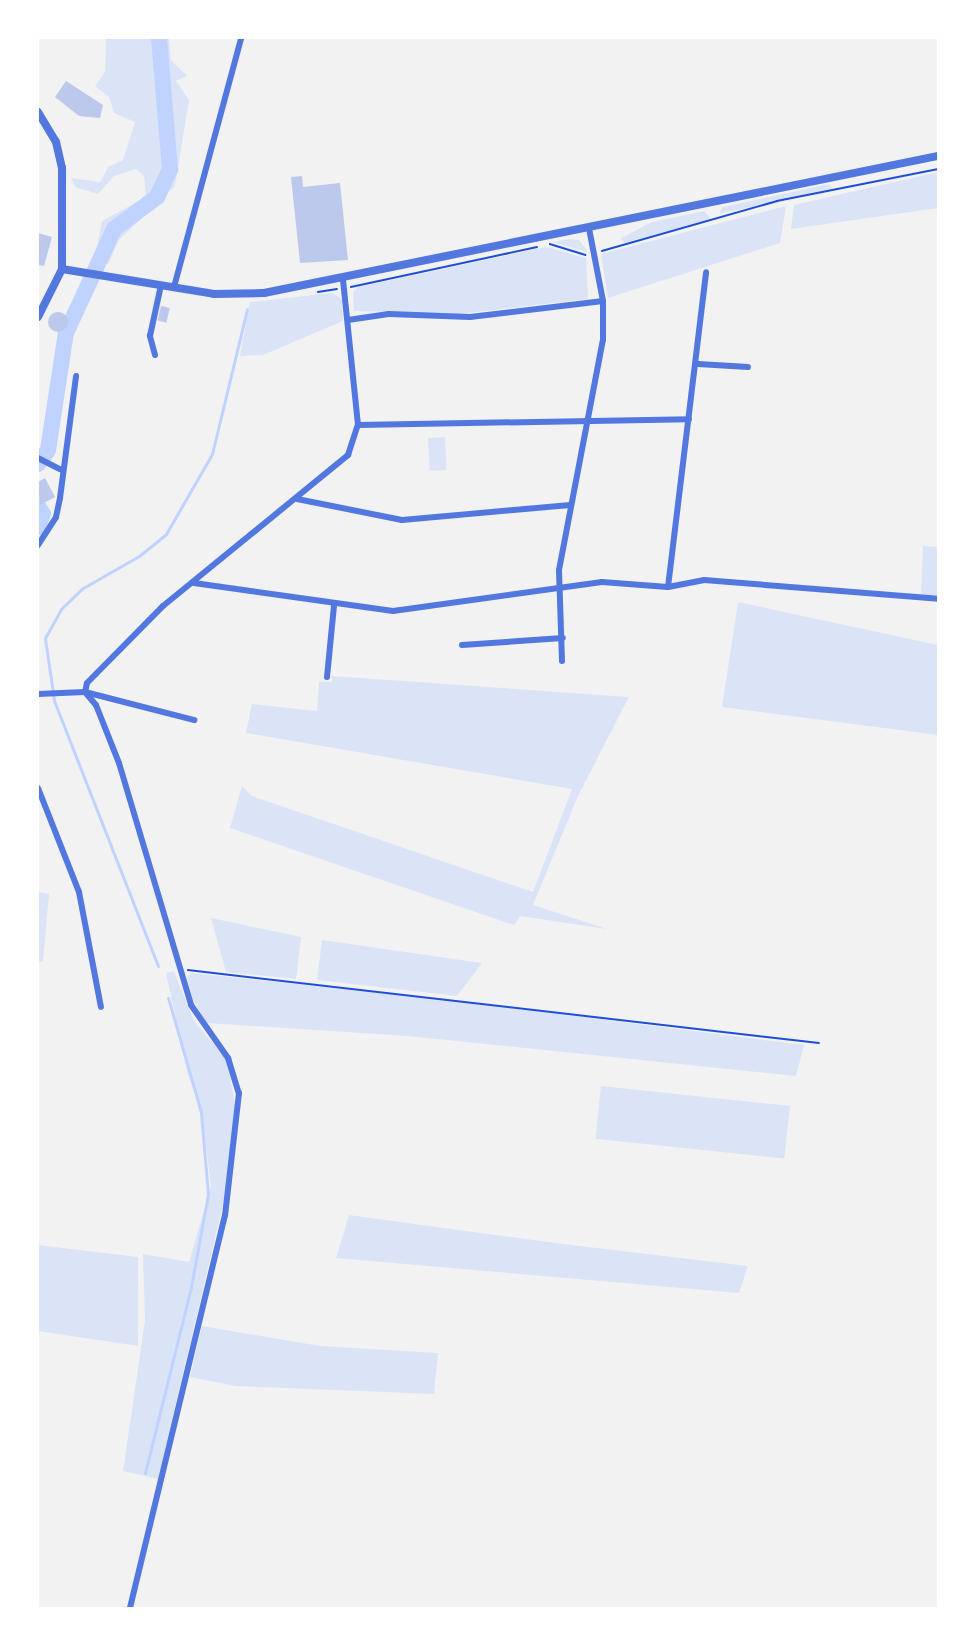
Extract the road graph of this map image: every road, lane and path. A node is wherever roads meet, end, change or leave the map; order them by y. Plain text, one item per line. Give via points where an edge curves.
1 (241, 38) edge
2 (38, 112) edge
3 (939, 156) edge
4 (939, 169) edge
5 (589, 228) junction
6 (594, 253) junction
7 (62, 268) junction
8 (706, 272) dead end
9 (161, 285) junction
10 (344, 285) junction
11 (174, 287) junction
12 (603, 301) junction
13 (38, 317) edge
14 (348, 320) junction
15 (155, 355) dead end
16 (698, 364) junction
17 (748, 367) dead end
18 (76, 376) dead end
19 (689, 419) junction
20 (586, 420) junction
21 (358, 425) junction
22 (38, 458) edge
23 (60, 470) junction
24 (297, 499) junction
25 (570, 506) junction
26 (38, 545) edge
27 (194, 583) junction
28 (561, 585) junction
29 (668, 587) junction
30 (939, 599) edge
31 (334, 605) junction
32 (562, 638) junction
33 (462, 645) dead end
34 (562, 661) dead end
35 (327, 677) dead end
36 (85, 692) junction
37 (38, 694) edge
38 (194, 720) dead end
39 (38, 788) edge
40 (180, 969) junction
41 (101, 1007) dead end
42 (819, 1042) dead end
43 (130, 1608) edge

1 - 11 street
2 - 7 street via 56,142 62,168
3 - 5 street
4 - 6 path via 777,201
5 - 6 street
5 - 10 street
6 - 10 path via 575,254 551,244
6 - 12 street
7 - 9 street via 92,270
7 - 13 street
8 - 16 street
9 - 11 street
9 - 15 street via 150,336
10 - 11 street via 264,294
10 - 14 street
12 - 14 street via 470,317 389,314
12 - 20 street via 603,340
14 - 21 street
16 - 17 street
16 - 19 street
18 - 23 street
19 - 20 street
19 - 29 street
20 - 21 street
20 - 25 street
21 - 24 street via 348,455
22 - 23 street
23 - 26 street via 56,517
24 - 25 street via 402,520
24 - 27 street
25 - 28 street
27 - 31 street
27 - 36 street via 163,606 87,683
28 - 29 street via 602,582
28 - 31 street via 415,610
28 - 32 street
29 - 30 street via 704,580
31 - 35 street
32 - 33 street
32 - 34 street
36 - 37 street
36 - 38 street
36 - 40 street via 96,705 121,768
39 - 41 street via 79,892
40 - 42 path
40 - 43 street via 200,1022 236,1073 238,1136 225,1215

